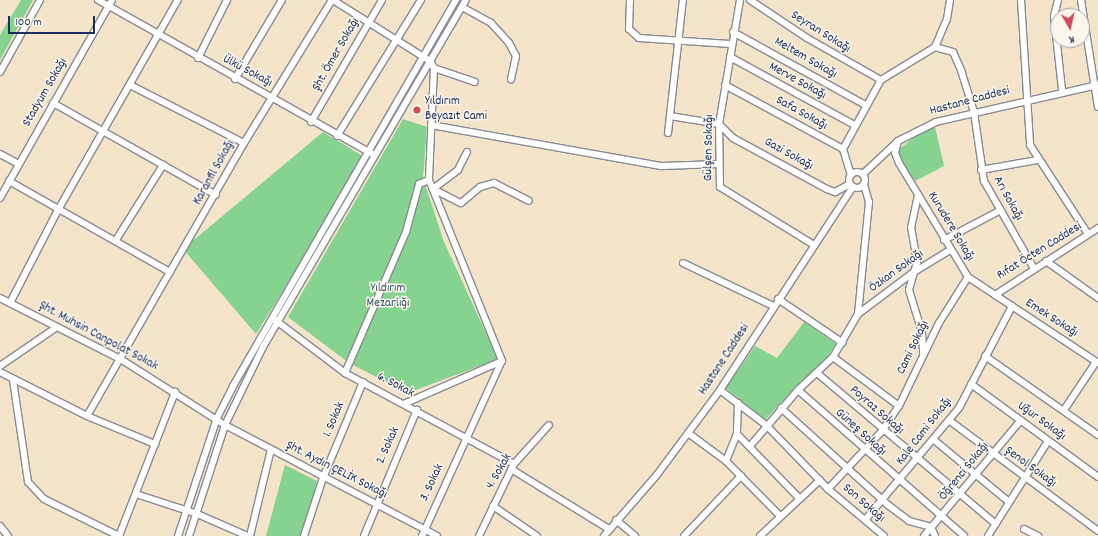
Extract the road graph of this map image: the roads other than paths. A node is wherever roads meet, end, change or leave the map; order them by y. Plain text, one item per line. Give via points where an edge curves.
1 (40, 0) edge
2 (98, 0) edge
3 (178, 0) edge
4 (227, 0) edge
5 (282, 0) edge
6 (333, 0) edge
7 (382, 0) edge
8 (421, 0) edge
9 (456, 0) edge
10 (466, 0) edge
11 (630, 0) edge
12 (683, 0) edge
13 (740, 0) edge
14 (750, 0) edge
15 (950, 0) edge
16 (1021, 0) edge
17 (1058, 0) edge
18 (1081, 0) edge
19 (110, 3) edge
20 (462, 7) junction
21 (369, 23) junction
22 (733, 32) junction
23 (158, 35) junction
24 (679, 40) junction
25 (397, 42) junction
26 (730, 44) junction
27 (935, 47) junction
28 (730, 56) junction
29 (422, 57) junction
30 (198, 58) junction
31 (430, 61) junction
32 (434, 68) junction
33 (0, 72) edge
34 (235, 79) junction
35 (511, 79) dead end
36 (881, 80) junction
37 (476, 82) dead end
38 (130, 85) junction
39 (725, 85) junction
40 (1095, 85) edge
41 (1062, 90) junction
42 (273, 98) junction
43 (1028, 98) junction
44 (53, 103) junction
45 (865, 105) junction
46 (1098, 107) edge
47 (974, 112) junction
48 (670, 116) junction
49 (311, 122) junction
50 (719, 124) junction
51 (431, 125) junction
52 (854, 125) junction
53 (101, 132) junction
54 (668, 133) dead end
55 (338, 136) junction
56 (898, 141) junction
57 (244, 143) junction
58 (843, 150) junction
59 (368, 152) junction
60 (467, 152) dead end
61 (0, 154) edge
62 (375, 156) junction
63 (1037, 160) junction
64 (19, 164) junction
65 (718, 164) junction
66 (163, 165) junction
67 (981, 170) junction
68 (851, 174) junction
69 (864, 174) junction
70 (429, 180) junction
71 (9, 181) junction
72 (864, 184) junction
73 (852, 185) junction
74 (433, 189) junction
75 (918, 194) junction
76 (216, 195) junction
77 (0, 198) edge
78 (529, 201) dead end
79 (58, 210) junction
80 (1001, 210) junction
81 (1098, 228) edge
82 (1088, 234) junction
83 (116, 240) junction
84 (944, 240) junction
85 (814, 245) junction
86 (950, 250) junction
87 (1046, 260) junction
88 (683, 263) dead end
89 (1033, 267) junction
90 (170, 272) junction
91 (914, 272) junction
92 (968, 277) junction
93 (995, 295) junction
94 (0, 298) edge
95 (1098, 298) edge
96 (778, 299) junction
97 (10, 303) junction
98 (773, 306) junction
99 (1012, 306) junction
100 (858, 314) junction
101 (271, 317) junction
102 (277, 322) junction
103 (57, 327) junction
104 (843, 343) junction
105 (923, 353) junction
106 (985, 356) junction
107 (833, 357) junction
108 (122, 360) junction
109 (502, 361) junction
110 (1097, 362) edge
111 (0, 366) edge
112 (0, 372) edge
113 (345, 373) junction
114 (817, 373) junction
115 (13, 380) junction
116 (363, 382) junction
117 (971, 384) junction
118 (720, 390) junction
119 (798, 390) junction
120 (175, 392) junction
121 (406, 403) junction
122 (738, 403) junction
123 (898, 406) junction
124 (781, 408) junction
125 (417, 410) junction
126 (1064, 410) junction
127 (87, 416) junction
128 (216, 418) junction
129 (1021, 420) junction
130 (950, 421) junction
131 (225, 425) junction
132 (549, 425) dead end
133 (766, 425) junction
134 (882, 431) junction
135 (688, 433) junction
136 (737, 434) junction
137 (1098, 435) edge
138 (465, 440) junction
139 (934, 440) junction
140 (1048, 441) junction
141 (155, 444) junction
142 (750, 445) junction
143 (271, 449) junction
144 (863, 451) junction
145 (994, 455) junction
146 (726, 461) junction
147 (917, 461) junction
148 (513, 467) junction
149 (849, 468) junction
150 (741, 476) junction
151 (977, 476) junction
152 (1024, 477) junction
153 (1098, 477) edge
154 (323, 478) junction
155 (820, 480) junction
156 (899, 482) junction
157 (828, 489) junction
158 (136, 494) junction
159 (961, 495) junction
160 (799, 498) junction
161 (883, 501) junction
162 (1008, 501) junction
163 (375, 504) junction
164 (493, 506) junction
165 (187, 510) junction
166 (195, 513) junction
167 (779, 515) junction
168 (943, 518) junction
169 (616, 520) junction
170 (865, 520) junction
171 (996, 524) junction
172 (0, 526) edge
173 (424, 528) junction
174 (931, 528) junction
175 (609, 529) junction
176 (1024, 529) dead end
177 (1098, 531) edge
178 (8, 536) edge
179 (119, 536) edge
180 (178, 536) edge
181 (189, 536) edge
182 (249, 536) edge
183 (304, 536) edge
184 (364, 536) edge
185 (422, 536) edge
186 (437, 536) edge
187 (479, 536) edge
188 (537, 536) edge
189 (604, 536) edge
190 (635, 536) edge
191 (684, 536) edge
192 (760, 536) edge
193 (884, 536) edge
194 (924, 536) edge
195 (935, 536) edge
196 (964, 536) edge
197 (988, 536) edge
198 (1038, 536) edge

1 - 33 street
2 - 19 street, Ülkü Sokağı
3 - 23 street
4 - 30 street
5 - 34 street
6 - 21 street
6 - 42 street, Karanfil Sokağı
7 - 21 street, Şht. Ömer Sokağı
8 - 25 street
9 - 29 street
10 - 20 street
11 - 24 street via 629,29 639,38
12 - 24 street
13 - 22 street, Gülşen Sokağı
14 - 36 street, Seyran Sokağı via 806,38
15 - 27 street via 947,19
16 - 43 street
17 - 41 street via 1054,16
18 - 40 street
19 - 23 street, Ülkü Sokağı
19 - 44 street, Stadyum Sokağı
20 - 31 street
20 - 35 street via 491,23 509,44 516,56
21 - 25 street
21 - 49 street, Şht. Ömer Sokağı
22 - 26 street, Gülşen Sokağı
22 - 45 street, Meltem Sokağı
23 - 30 street, Ülkü Sokağı
23 - 38 street
24 - 26 street
24 - 48 street
25 - 29 street
25 - 55 street
26 - 28 street, Gülşen Sokağı
27 - 36 street
27 - 47 street, Arı Sokağı via 953,52
28 - 39 street, Gülşen Sokağı
28 - 52 street, Merve Sokağı
29 - 31 street
29 - 59 street
30 - 34 street, Ülkü Sokağı
31 - 32 street
31 - 62 street
32 - 37 street
32 - 51 street
34 - 42 street, Ülkü Sokağı
36 - 45 street
38 - 53 street
38 - 57 street
39 - 50 street, Gülşen Sokağı
39 - 58 street, Safa Sokağı
40 - 41 street, Hastane Caddesi
40 - 46 street
41 - 43 street, Hastane Caddesi
42 - 49 street, Ülkü Sokağı
42 - 57 street, Karanfil Sokağı
43 - 47 street, Hastane Caddesi
43 - 63 street via 1030,145
44 - 53 street
44 - 64 street, Stadyum Sokağı
45 - 52 street
47 - 56 street, Hastane Caddesi via 936,122
47 - 67 street, Arı Sokağı
48 - 50 street
48 - 54 street
49 - 55 street, Ülkü Sokağı
50 - 65 street, Gülşen Sokağı
50 - 73 street, Gazi Sokağı via 733,138 826,189 835,192
51 - 65 street via 662,166
51 - 70 street
52 - 58 street
53 - 66 street
53 - 79 street
55 - 59 street, Ülkü Sokağı
56 - 69 street, Hastane Caddesi
56 - 75 street, Kurudere Sokağı via 895,153 898,163
57 - 76 street, Karanfil Sokağı
58 - 68 street
59 - 62 street, Ülkü Sokağı
59 - 101 street
60 - 74 street via 458,170
61 - 64 street
62 - 102 street
63 - 67 street
63 - 82 street
64 - 71 street, Stadyum Sokağı
65 - 85 street, Gülşen Sokağı via 720,187
66 - 76 street
66 - 83 street
67 - 80 street, Arı Sokağı
68 - 69 street
68 - 73 street
69 - 72 street
70 - 74 street
70 - 113 street via 419,184 406,232
71 - 77 street, Stadyum Sokağı
71 - 79 street
72 - 73 street, Gazi Sokağı
72 - 100 street via 868,216
73 - 85 street, Hastane Caddesi
74 - 78 street via 461,203 480,187 494,183
74 - 109 street
75 - 84 street, Kurudere Sokağı
75 - 91 street via 911,227 917,262
76 - 90 street, Karanfil Sokağı
79 - 83 street
79 - 97 street
80 - 84 street
80 - 89 street, Arı Sokağı
81 - 82 street, Rıfat Öcten Caddesi
82 - 87 street, Rıfat Öcten Caddesi
83 - 90 street
84 - 86 street, Kurudere Sokağı
85 - 96 street, Hastane Caddesi
86 - 91 street, Özkan Sokağı
86 - 92 street, Kurudere Sokağı
87 - 89 street, Rıfat Öcten Caddesi
87 - 95 street
88 - 98 street
89 - 93 street, Rıfat Öcten Caddesi
90 - 108 street, Karanfil Sokağı
91 - 100 street, Özkan Sokağı
91 - 105 street via 909,290 922,332
92 - 93 street, Kurudere Sokağı
92 - 105 street, Cami Sokağı
93 - 99 street, Kurudere Sokağı
94 - 97 street, Şht. Muhsin Canpolat Sokak
96 - 98 street, Hastane Caddesi
96 - 104 street
97 - 103 street, Şht. Muhsin Canpolat Sokak
98 - 118 street, Hastane Caddesi
99 - 106 street, Kale Cami Sokağı
99 - 110 street, Emek Sokağı
100 - 104 street
101 - 102 street, 6. Sokak
101 - 128 street
102 - 113 street, 6. Sokak
102 - 131 street
103 - 108 street, Şht. Muhsin Canpolat Sokak
103 - 111 street
104 - 107 street
105 - 123 street, Cami Sokağı
106 - 117 street, Kale Cami Sokağı
106 - 126 street
107 - 114 street
107 - 123 street
108 - 120 street, Şht. Muhsin Canpolat Sokak
108 - 127 street, Karanfil Sokağı
109 - 121 street
109 - 138 street, 3. Sokak
110 - 126 street
112 - 115 street
113 - 116 street, 6. Sokak
114 - 119 street
114 - 134 street, Poyraz Sokağı
115 - 127 street
115 - 179 street via 28,482 44,500
116 - 121 street, 6. Sokak
116 - 154 street, 1. Sokak
117 - 129 street, Uğur Sokağı
117 - 130 street, Kale Cami Sokağı
118 - 122 street, Son Sokağı
118 - 135 street, Hastane Caddesi
119 - 124 street
119 - 144 street, Güneş Sokağı
120 - 128 street, Şht. Muhsin Canpolat Sokak
120 - 141 street
121 - 125 street, 6. Sokak
122 - 133 street, Son Sokağı
122 - 136 street
123 - 134 street, Cami Sokağı
124 - 133 street
124 - 149 street
125 - 138 street, 6. Sokak
125 - 163 street, 2. Sokak
126 - 137 street
127 - 141 street
128 - 131 street, Şht. Muhsin Canpolat Sokak
128 - 165 street
129 - 140 street, Uğur Sokağı
129 - 145 street, Öğrenci Sokağı
130 - 139 street, Kale Cami Sokağı
130 - 145 street, Şenol Sokağı
131 - 143 street, Şht. Aydın ÇELİK Sokağı
131 - 166 street
132 - 148 street, 4. Sokak
133 - 142 street
133 - 155 street, Son Sokağı
134 - 144 street, Cami Sokağı
134 - 147 street, Poyraz Sokağı
135 - 146 street
135 - 169 street, Hastane Caddesi
136 - 142 street
136 - 146 street
138 - 148 street, 6. Sokak
138 - 173 street, 3. Sokak
139 - 147 street, Kale Cami Sokağı
139 - 151 street
140 - 152 street
140 - 153 street, Uğur Sokağı
141 - 158 street
142 - 160 street
143 - 154 street, Şht. Aydın ÇELİK Sokağı
143 - 182 street
144 - 149 street, Cami Sokağı
144 - 156 street, Güneş Sokağı
145 - 151 street, Öğrenci Sokağı
145 - 152 street, Şenol Sokağı
146 - 150 street
147 - 156 street, Kale Cami Sokağı
147 - 159 street, Poyraz Sokağı
148 - 164 street, 4. Sokak
148 - 175 street, 6. Sokak
149 - 157 street, Cami Sokağı
149 - 161 street
150 - 167 street
150 - 191 street
151 - 159 street, Öğrenci Sokağı
151 - 162 street
152 - 162 street
152 - 177 street, Şenol Sokağı
154 - 163 street, Şht. Aydın ÇELİK Sokağı
154 - 183 street, 1. Sokak
155 - 157 street, Son Sokağı
155 - 160 street
156 - 161 street, Kale Cami Sokağı
156 - 168 street, Güneş Sokağı
157 - 170 street, Son Sokağı
158 - 165 street
158 - 179 street
159 - 168 street, Öğrenci Sokağı
159 - 171 street, Poyraz Sokağı
160 - 167 street
161 - 170 street, Kale Cami Sokağı
161 - 174 street via 909,521
162 - 171 street
163 - 173 street, Şht. Aydın ÇELİK Sokağı
163 - 184 street, 2. Sokak
164 - 187 street, 4. Sokak
164 - 188 street
165 - 166 street
165 - 180 street
166 - 181 street
166 - 182 street
167 - 192 street
168 - 174 street, Öğrenci Sokağı
168 - 196 street, Güneş Sokağı
169 - 175 street, Hastane Caddesi
169 - 190 street
170 - 193 street, Son Sokağı
171 - 197 street
172 - 178 street
173 - 185 street, 3. Sokak
173 - 186 street, Şht. Aydın ÇELİK Sokağı
174 - 194 street, Öğrenci Sokağı
174 - 195 street
175 - 189 street, Hastane Caddesi
176 - 198 street

